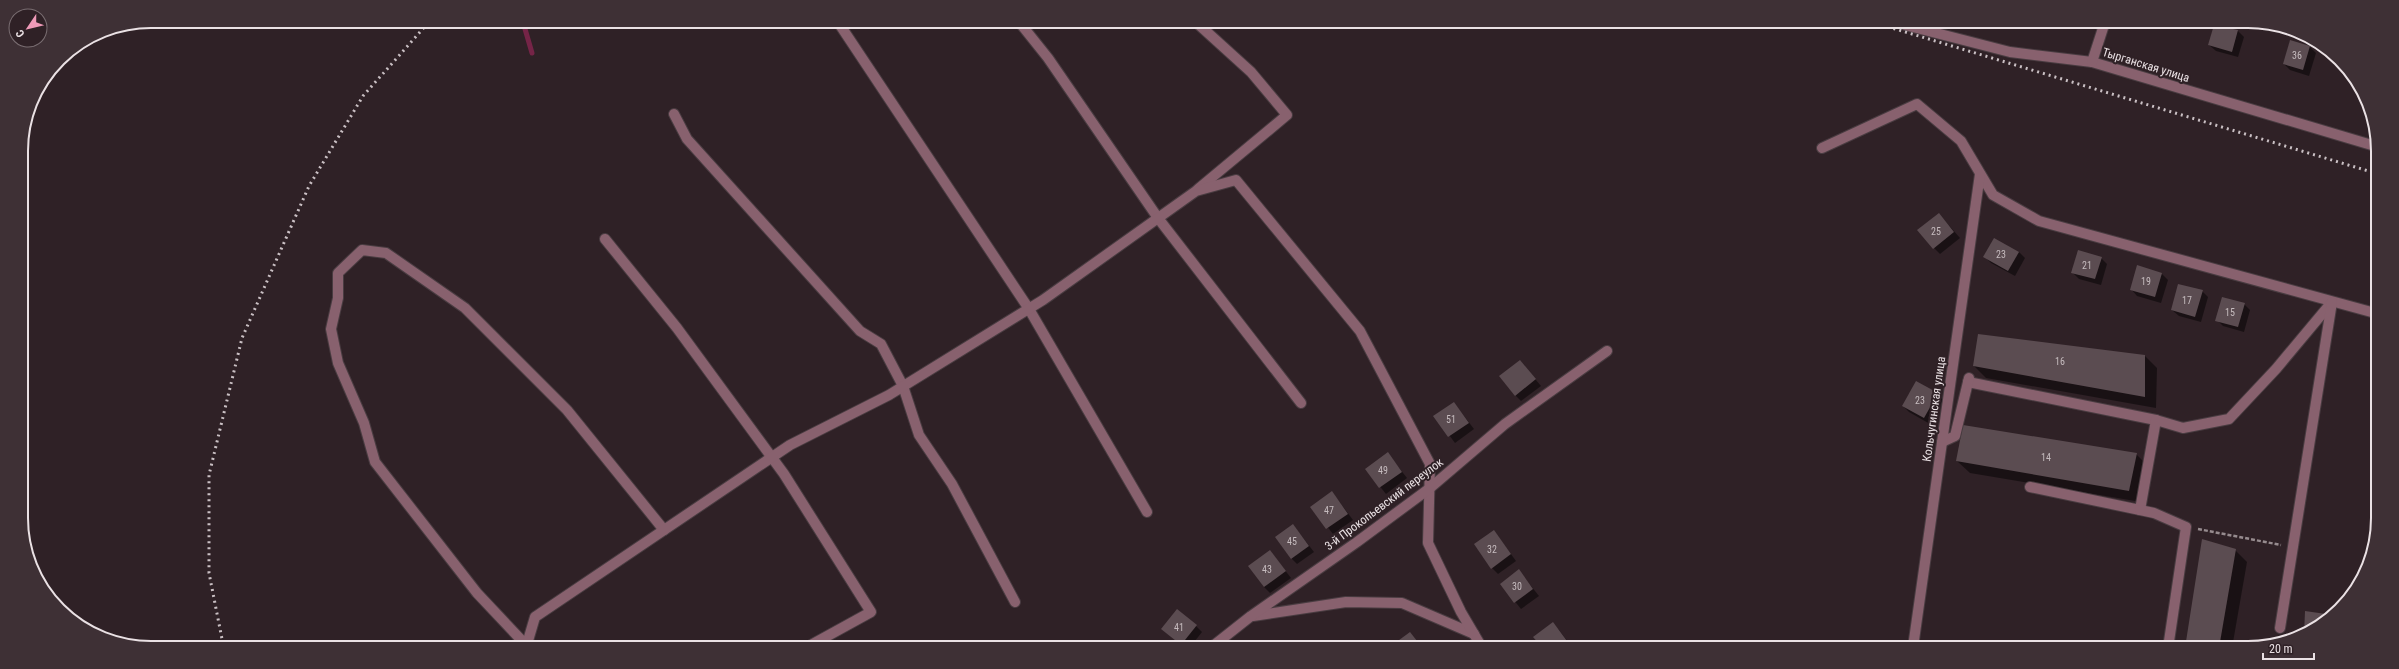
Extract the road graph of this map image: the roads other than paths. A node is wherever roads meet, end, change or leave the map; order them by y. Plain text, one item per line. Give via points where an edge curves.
1 (842, 28) edge
2 (1024, 28) edge
3 (1203, 28) edge
4 (1925, 28) edge
5 (2103, 28) edge
6 (2092, 62) junction
7 (674, 114) dead end
8 (2371, 145) edge
9 (1822, 148) dead end
10 (1980, 174) junction
11 (1196, 191) junction
12 (1158, 218) junction
13 (605, 239) dead end
14 (2332, 302) junction
15 (1029, 309) junction
16 (2371, 312) edge
17 (1607, 351) dead end
18 (903, 386) junction
19 (1301, 403) dead end
20 (2156, 420) junction
21 (1942, 442) junction
22 (771, 458) junction
23 (2030, 487) dead end
24 (1430, 488) junction
25 (2140, 510) junction
26 (1147, 512) dead end
27 (664, 530) junction
28 (1015, 602) dead end
29 (1251, 616) junction
30 (2280, 628) dead end
31 (1474, 634) junction
32 (523, 641) edge
33 (527, 641) edge
34 (818, 641) edge
35 (1219, 641) edge
36 (1478, 641) edge
37 (1914, 641) edge
38 (2169, 641) edge

1 - 15 street
2 - 12 street via 1048,58
3 - 11 street via 1251,72 1287,115
4 - 6 street, Тырганская улица via 2010,52
5 - 6 street
6 - 8 street, Тырганская улица
7 - 18 street via 687,139 860,331 881,344
9 - 10 street via 1917,104 1961,141
10 - 14 street via 1993,195 2039,221
10 - 21 street, Кольчугинская улица
11 - 12 street
11 - 24 street via 1236,180 1360,331 1430,464
12 - 15 street
12 - 19 street
13 - 22 street via 676,328
14 - 16 street
14 - 20 street via 2276,369 2229,419 2182,428
14 - 30 street
15 - 18 street
15 - 26 street
17 - 24 street, 3-й Прокопьевский переулок via 1505,424
18 - 22 street
18 - 28 street via 919,435 952,484
20 - 21 street via 1968,380 1955,436
20 - 25 street
21 - 37 street, Кольчугинская улица
22 - 27 street
22 - 34 street via 784,474 871,612
23 - 25 street
24 - 29 street, 3-й Прокопьевский переулок
24 - 31 street via 1428,543
25 - 38 street via 2154,512 2186,527
27 - 32 street via 567,410 465,308 386,253 362,250 338,273 338,298 331,329 338,364 364,423 375,462 477,593
27 - 33 street via 535,617
29 - 31 street via 1346,602 1402,603
29 - 35 street, 3-й Прокопьевский переулок
31 - 36 street

